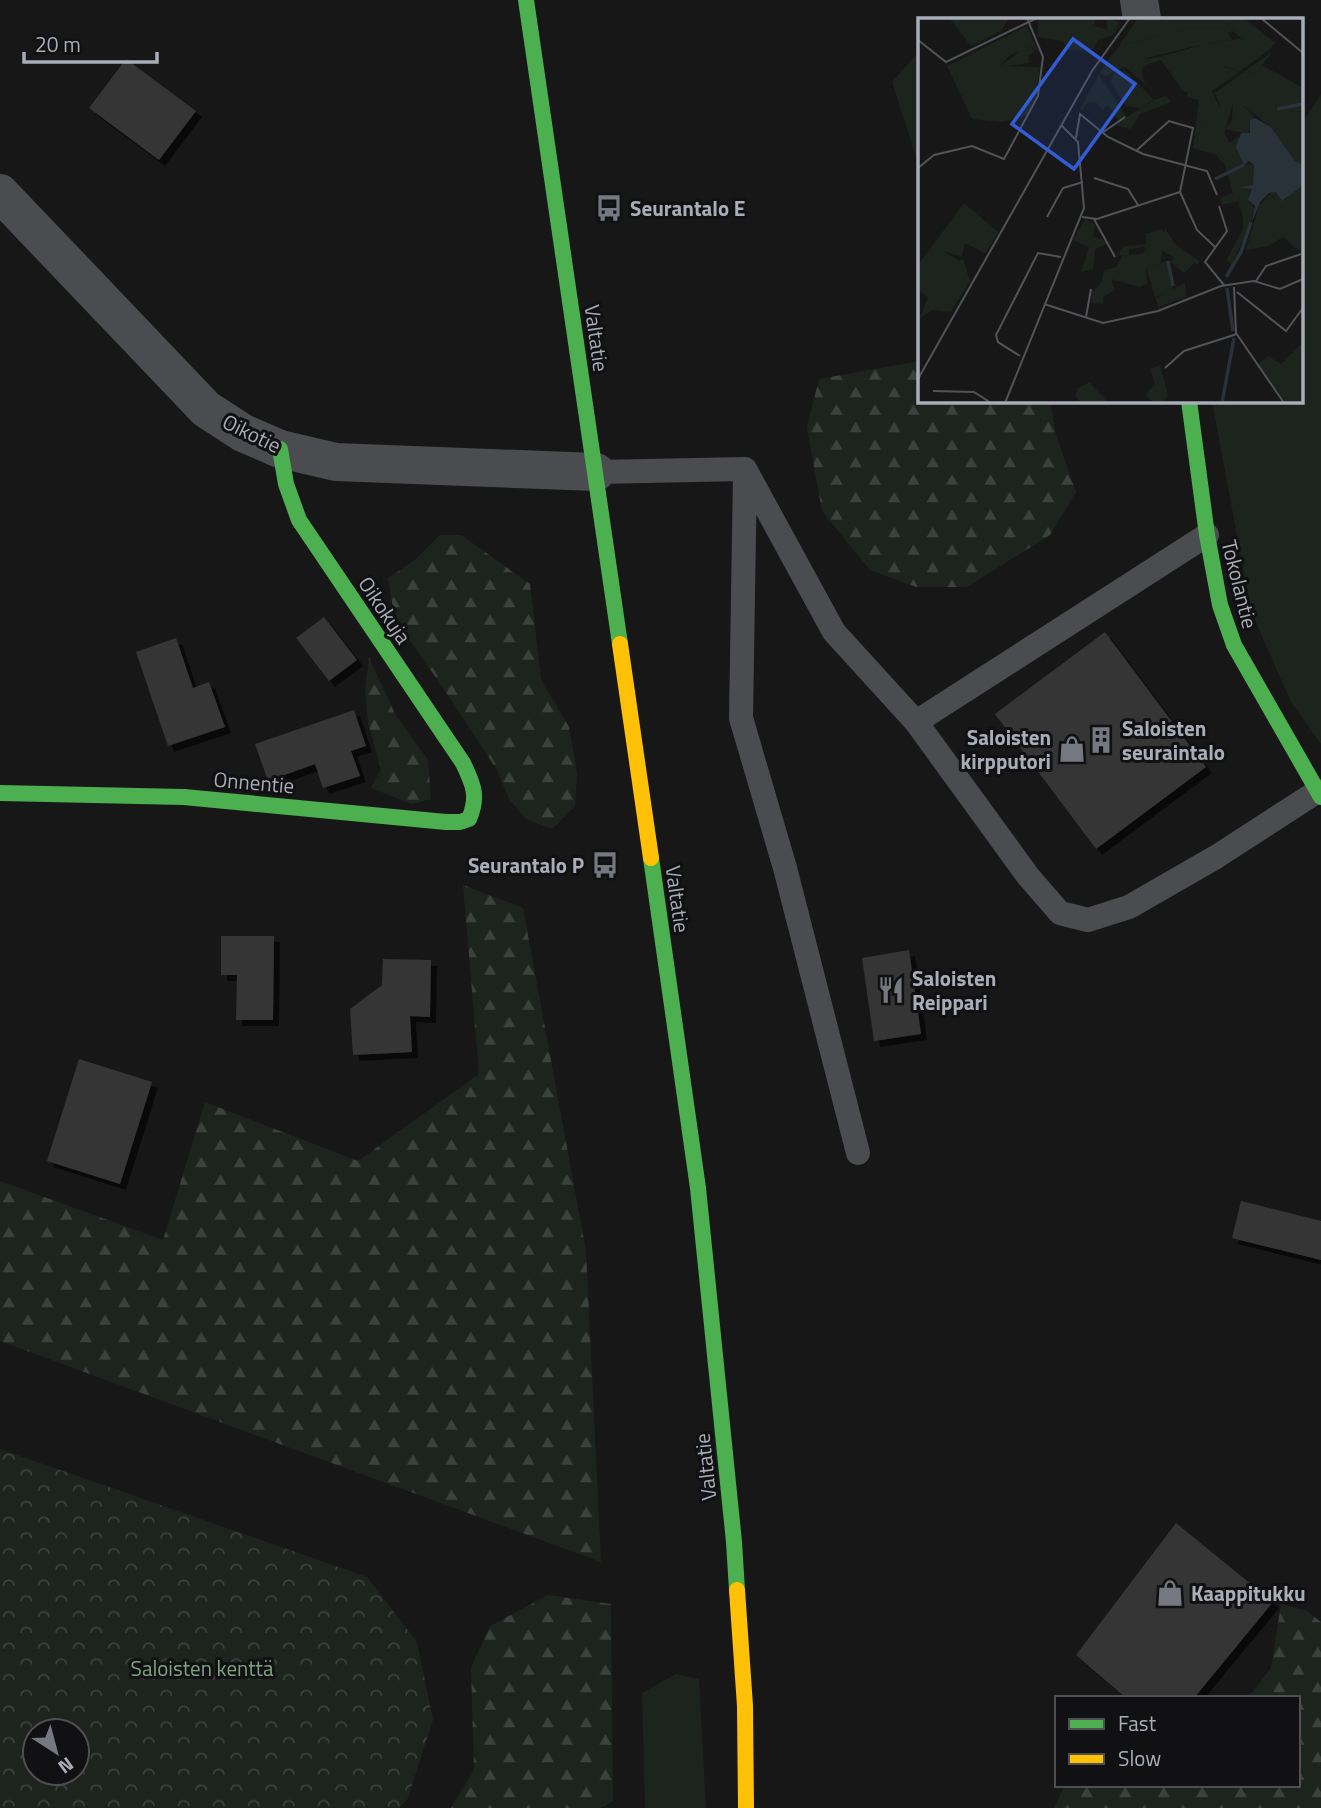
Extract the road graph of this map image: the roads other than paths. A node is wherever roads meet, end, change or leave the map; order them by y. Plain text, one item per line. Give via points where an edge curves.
1 (526, 0) edge
2 (1139, 0) edge
3 (1142, 18) edge
4 (0, 193) edge
5 (1189, 402) edge
6 (280, 449) junction
7 (746, 469) junction
8 (596, 472) junction
9 (1207, 535) junction
10 (916, 723) junction
11 (474, 786) joint
12 (0, 793) edge
13 (1320, 794) edge
14 (858, 1153) dead end
15 (746, 1808) edge

1 - 8 main road, Valtatie
2 - 3 street
4 - 6 street, Oikotie via 206,409 243,433
5 - 9 main road, Tokolantie
6 - 8 street, Oikotie via 336,462
6 - 11 main road, Oikokuja via 299,520
7 - 8 lane
7 - 10 lane via 834,632
7 - 14 lane via 741,718 785,868
8 - 15 main road, Valtatie via 698,1188 734,1542 745,1706
9 - 10 lane
9 - 13 main road, Tokolantie via 1220,605 1234,645
10 - 13 lane via 1060,913 1088,920 1129,907
11 - 12 main road, Onnentie via 476,806 470,818 460,822 184,797

